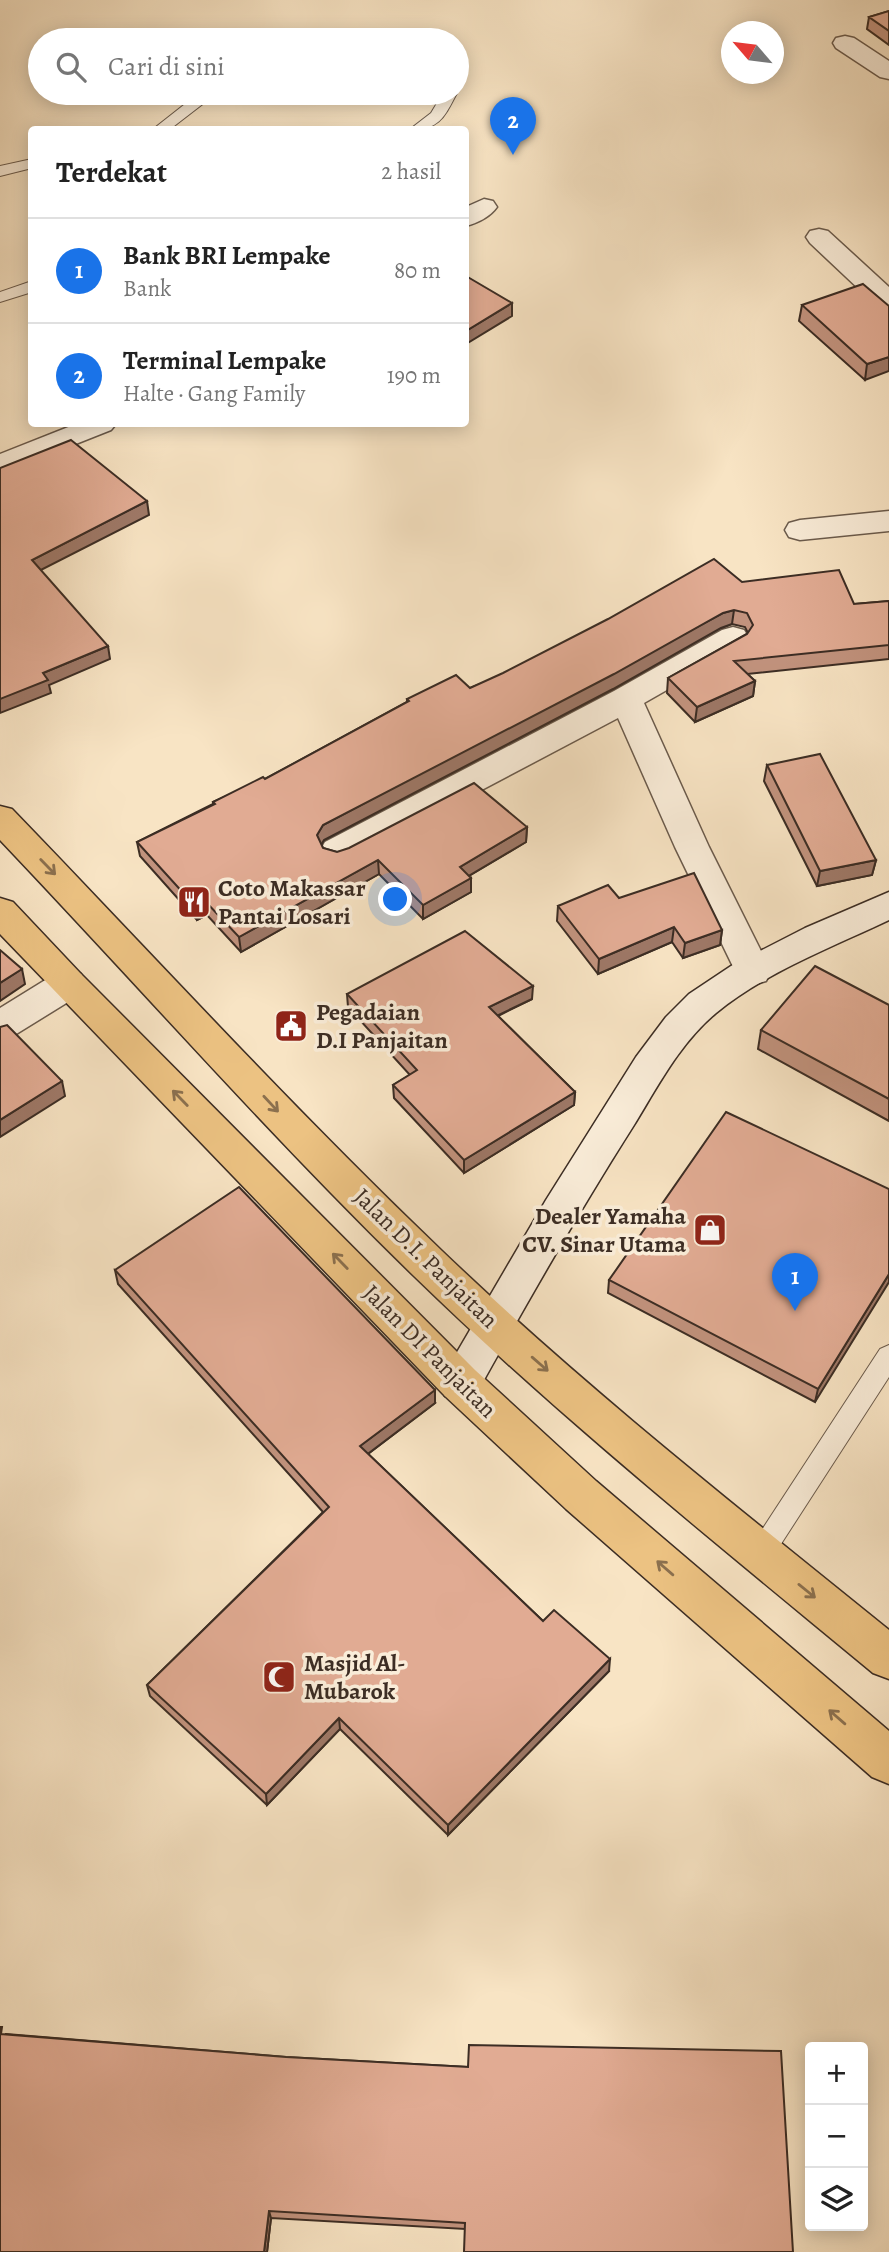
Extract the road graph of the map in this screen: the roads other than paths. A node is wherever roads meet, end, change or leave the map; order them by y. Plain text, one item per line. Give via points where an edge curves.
1 (845, 43) dead end
2 (889, 72) edge
3 (190, 105) edge
4 (443, 105) edge
5 (164, 126) edge
6 (422, 126) edge
7 (28, 164) edge
8 (0, 171) edge
9 (819, 237) dead end
10 (28, 287) edge
11 (0, 297) edge
12 (889, 302) edge
13 (94, 427) edge
14 (0, 465) edge
15 (889, 521) edge
16 (800, 530) dead end
17 (733, 638) edge
18 (626, 699) junction
19 (0, 818) edge
20 (337, 851) edge
21 (889, 905) edge
22 (0, 911) edge
23 (753, 971) junction
24 (68, 984) junction
25 (0, 1026) edge
26 (493, 1324) junction
27 (889, 1356) edge
28 (460, 1383) junction
29 (761, 1553) junction
30 (889, 1658) edge
31 (889, 1761) edge

1 - 2 street
3 - 5 lane
4 - 6 lane
7 - 8 lane
9 - 12 street
10 - 11 lane
13 - 14 street
15 - 16 street
17 - 18 street
18 - 20 street
18 - 23 street
19 -> 26 highway, Jalan D.I. Panjaitan via 327,1162
21 - 23 street
22 - 24 highway, Jalan DI Panjaitan
23 - 26 street via 703,1003 661,1049
24 - 25 street
28 -> 24 highway, Jalan DI Panjaitan
26 - 28 street
26 -> 29 highway, Jalan D.I. Panjaitan
27 - 29 lane
31 -> 28 highway, Jalan DI Panjaitan via 581,1495
29 -> 30 highway, Jalan D.I. Panjaitan

